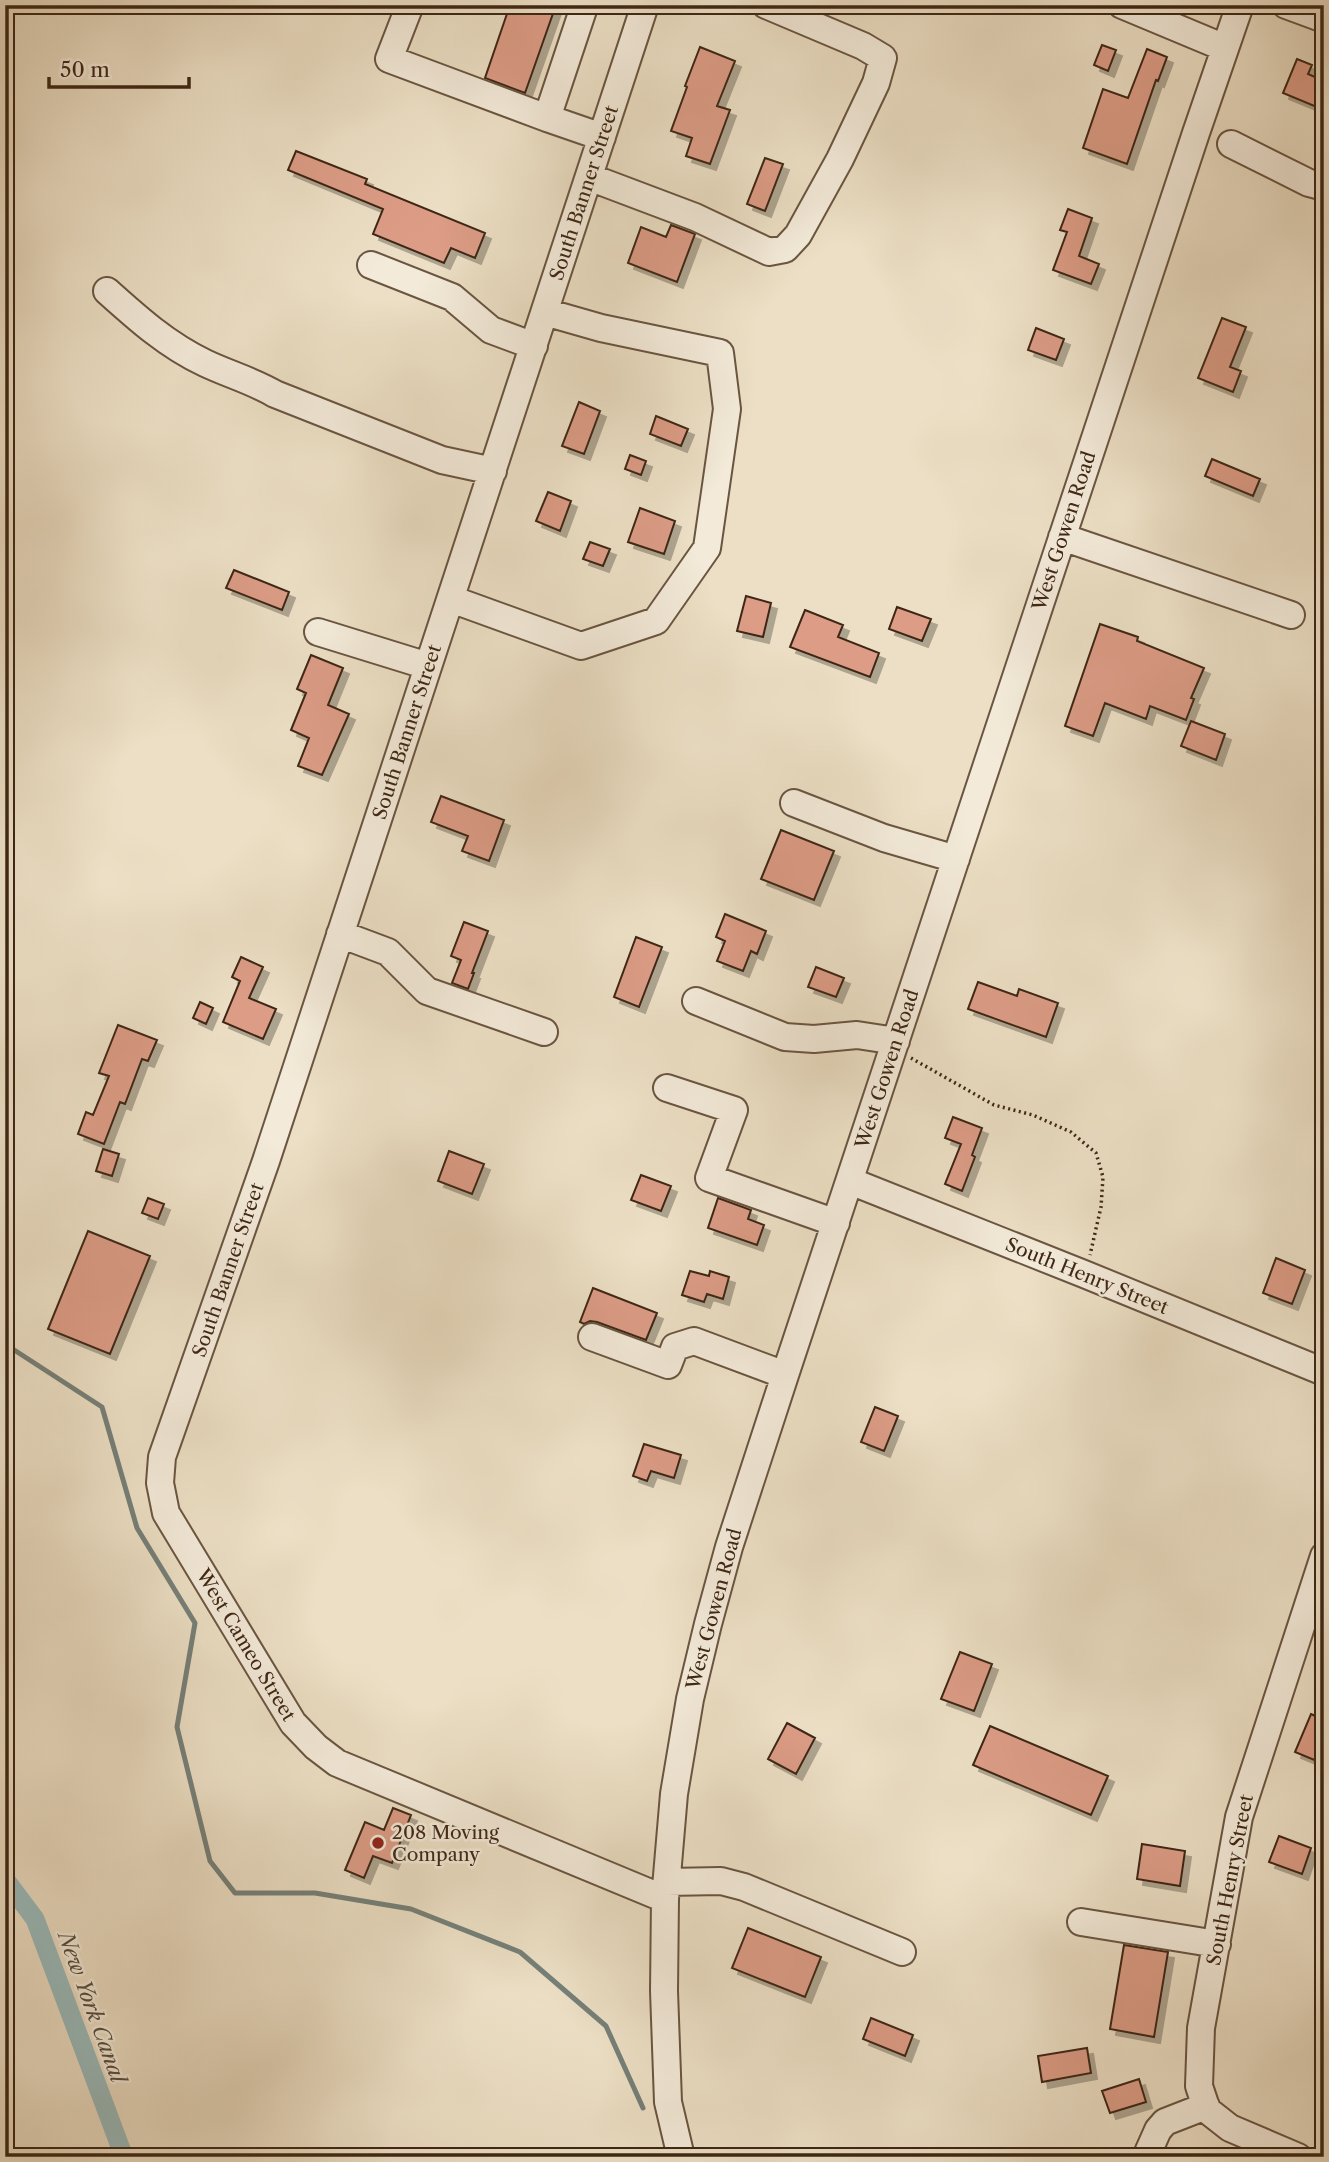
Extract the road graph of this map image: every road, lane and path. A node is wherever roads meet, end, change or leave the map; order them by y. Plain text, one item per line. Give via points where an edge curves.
1 (410, 5) edge
2 (580, 5) edge
3 (766, 5) edge
4 (1122, 5) edge
5 (1240, 5) edge
6 (1286, 5) edge
7 (639, 10) edge
8 (1324, 19) edge
9 (1225, 48) junction
10 (547, 118) junction
11 (602, 137) junction
12 (1231, 144) dead end
13 (589, 177) junction
14 (1324, 187) edge
15 (371, 265) dead end
16 (107, 291) dead end
17 (545, 312) junction
18 (534, 345) junction
19 (493, 471) junction
20 (1062, 537) junction
21 (450, 599) junction
22 (1291, 615) dead end
23 (318, 632) dead end
24 (428, 666) junction
25 (794, 803) dead end
26 (956, 859) junction
27 (340, 934) junction
28 (696, 1000) dead end
29 (544, 1032) dead end
30 (895, 1045) junction
31 (667, 1088) dead end
32 (850, 1181) junction
33 (836, 1223) junction
34 (1084, 1274) junction
35 (592, 1337) dead end
36 (1324, 1373) edge
37 (785, 1375) junction
38 (162, 1457) joint
39 (1324, 1556) edge
40 (666, 1890) junction
41 (1082, 1922) dead end
42 (1216, 1944) junction
43 (902, 1952) dead end
44 (1206, 2106) junction
45 (681, 2157) edge
46 (1146, 2157) edge
47 (1298, 2157) edge

1 - 10 street via 389,60
2 - 10 street via 583,10
3 - 13 street via 883,58 840,159 798,235 785,249 769,252 695,216
4 - 9 street
5 - 9 street, West Gowen Road
6 - 8 street
7 - 11 street, South Banner Street
9 - 20 street, West Gowen Road
10 - 11 street
11 - 13 street, South Banner Street
12 - 14 street
13 - 17 street, South Banner Street
15 - 18 street via 452,297 491,330
16 - 19 street via 150,330 203,362 442,460
17 - 18 street, South Banner Street
17 - 21 street via 720,352 727,409 707,548 656,621 580,646
18 - 19 street, South Banner Street
19 - 21 street, South Banner Street
20 - 22 street
20 - 26 street, West Gowen Road
21 - 24 street, South Banner Street
23 - 24 street
24 - 27 street, South Banner Street
25 - 26 street via 884,838
26 - 30 street, West Gowen Road
27 - 29 street via 388,952 427,991
27 - 38 street, South Banner Street
28 - 30 street via 785,1037 857,1035
30 - 32 street, West Gowen Road
30 - 34 path via 994,1105 1072,1132 1096,1153 1102,1177 1101,1207
31 - 33 street via 734,1110 709,1178
32 - 33 street, West Gowen Road
32 - 34 street, South Henry Street
33 - 37 street, West Gowen Road
34 - 36 street, South Henry Street
35 - 37 street via 668,1364 675,1347 694,1341
37 - 40 street, West Gowen Road via 729,1547 690,1699 674,1794
38 - 40 street, West Cameo Street via 160,1483 166,1513 293,1723 316,1747 337,1763
39 - 42 street, South Henry Street via 1239,1817
40 - 43 street via 721,1881 744,1887
40 - 45 street, West Gowen Road via 664,1991 671,2115
41 - 42 street
42 - 44 street, South Henry Street via 1201,2028 1199,2087
44 - 46 street via 1165,2122
44 - 47 street via 1230,2128

